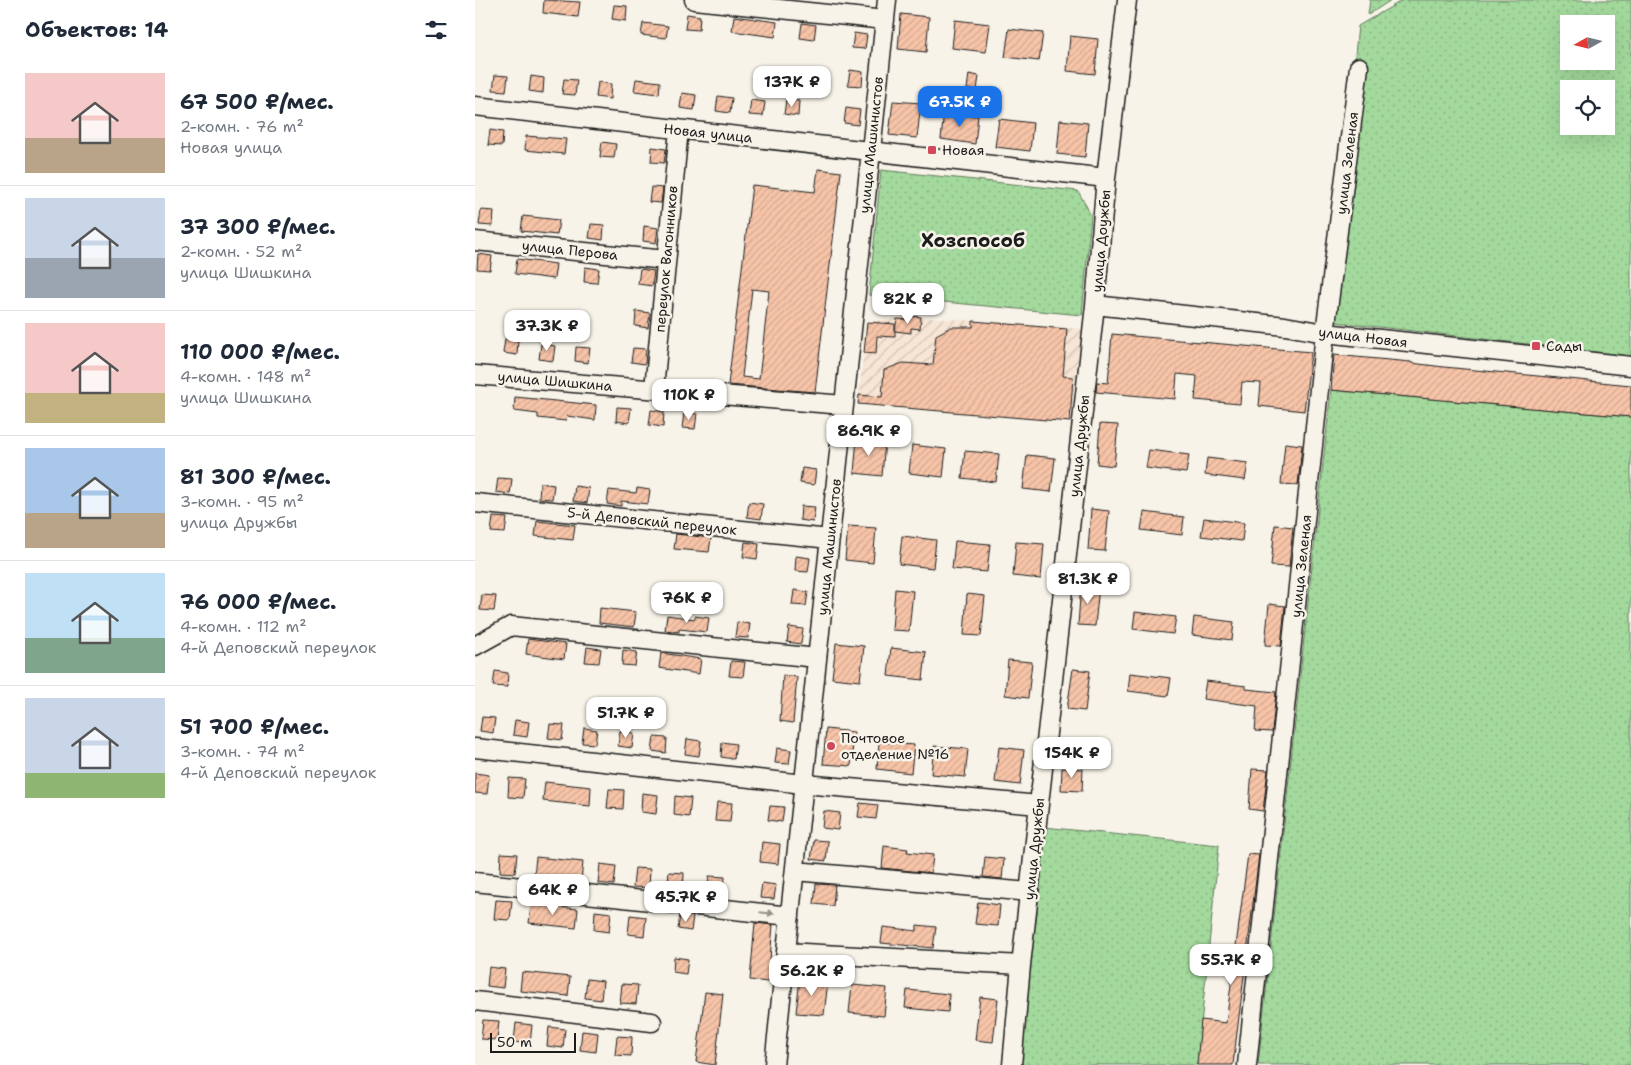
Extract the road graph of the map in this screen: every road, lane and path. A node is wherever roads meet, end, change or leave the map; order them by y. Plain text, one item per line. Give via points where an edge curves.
1 (694, 0) edge
2 (887, 0) edge
3 (1127, 0) edge
4 (885, 20) junction
5 (1359, 67) dead end
6 (475, 106) edge
7 (679, 130) junction
8 (871, 151) junction
9 (1106, 178) junction
10 (475, 241) edge
11 (666, 260) junction
12 (1095, 305) junction
13 (1325, 333) junction
14 (1631, 366) edge
15 (475, 375) edge
16 (654, 389) junction
17 (844, 404) junction
18 (475, 503) edge
19 (830, 539) junction
20 (475, 646) edge
21 (817, 658) junction
22 (475, 748) edge
23 (804, 784) junction
24 (1039, 805) junction
25 (795, 871) junction
26 (475, 882) edge
27 (1029, 892) junction
28 (790, 916) junction
29 (786, 952) junction
30 (1021, 965) junction
31 (475, 1001) edge
32 (652, 1022) dead end
33 (774, 1065) edge
34 (1012, 1065) edge
35 (1247, 1065) edge

1 - 4 street
2 - 4 street, улица Машинистов
3 - 9 street
4 - 8 street, улица Машинистов
5 - 13 street, улица Зеленая
6 - 7 street, Новая улица
7 - 8 street, Новая улица
7 - 11 street, переулок Вагонников
8 - 9 street, Новая улица
8 - 17 street, улица Машинистов
9 - 12 street, улица Доужбы
10 - 11 street, улица Перова
11 - 16 street, переулок Вагонников
12 - 13 street, улица Новая
12 - 24 street, улица Дружбы
13 - 14 street, улица Новая
13 - 35 street, улица Зеленая
15 - 16 street, улица Шишкина
16 - 17 street, улица Шишкина
17 - 19 street, улица Машинистов
18 - 19 street, 5-й Деповский переулок
19 - 21 street, улица Машинистов
20 - 21 street via 511,626
21 - 23 street, улица Машинистов
22 - 23 street
23 - 24 street
23 - 25 street, улица Машинистов
24 - 27 street, улица Дружбы
25 - 27 street
25 - 28 street, улица Машинистов
26 -> 28 street
27 - 30 street, улица Дружбы
28 - 29 street, улица Машинистов
29 - 30 street
29 - 33 street, улица Машинистов
30 - 34 street, улица Дружбы
31 - 32 street

